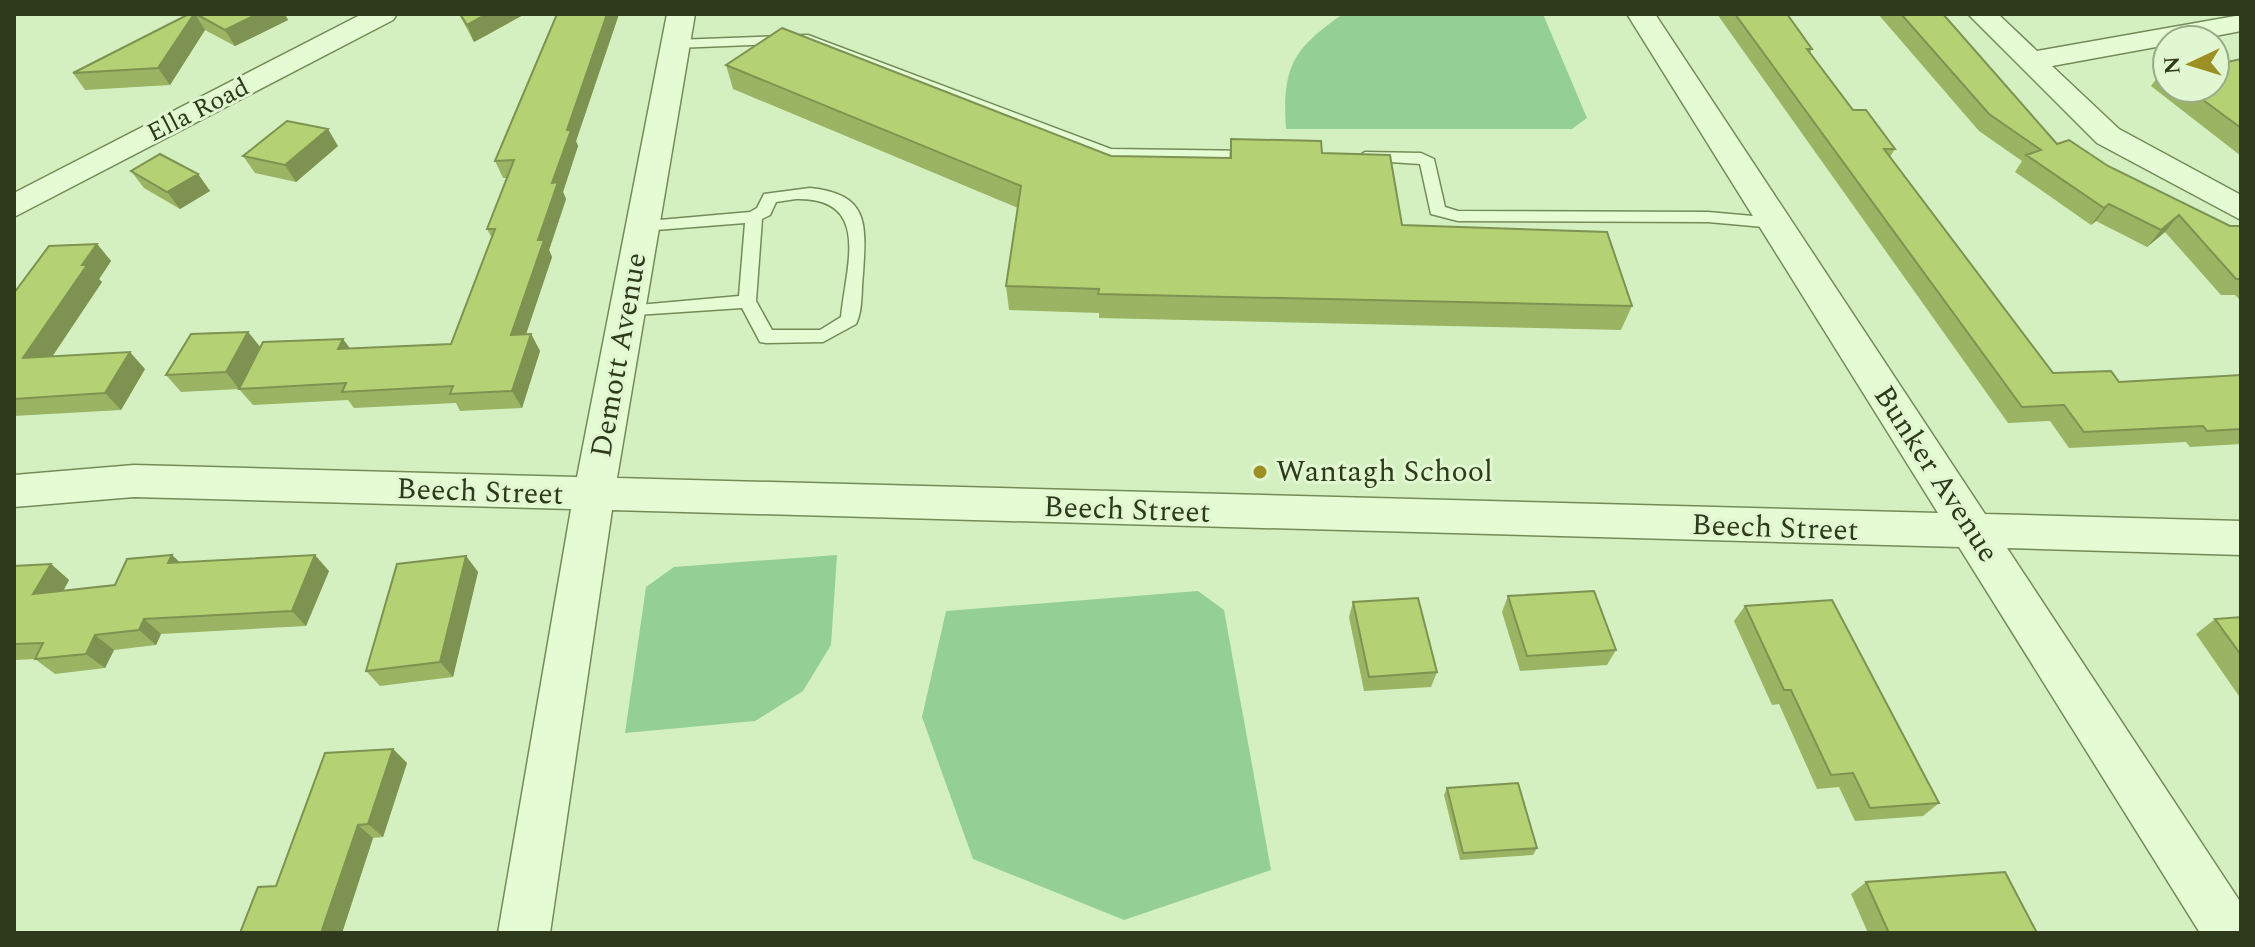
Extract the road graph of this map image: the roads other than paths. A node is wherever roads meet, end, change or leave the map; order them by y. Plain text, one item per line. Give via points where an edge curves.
1 (383, 14) edge
2 (1641, 14) edge
3 (1982, 14) edge
4 (2241, 23) edge
5 (678, 29) edge
6 (2029, 61) junction
7 (1281, 156) edge
8 (1343, 157) edge
9 (14, 206) edge
10 (2241, 209) edge
11 (754, 217) junction
12 (1775, 223) junction
13 (643, 226) junction
14 (747, 301) junction
15 (627, 312) junction
16 (14, 491) edge
17 (594, 495) junction
18 (1974, 533) junction
19 (2241, 538) edge
20 (524, 933) edge
21 (2230, 933) edge

1 - 9 street, Ella Road
2 - 12 street, Bunker Avenue
3 - 6 street
4 - 6 street
5 - 7 lane via 808,39 1109,154
5 - 13 street, Demott Avenue
6 - 10 street via 2108,136
8 - 12 lane via 1421,158 1430,167 1437,210 1458,216 1708,217
11 - 13 lane
11 - 14 lane
11 - 14 lane via 770,198 804,191 841,199 858,226 850,320 823,336 766,337
12 - 18 street, Bunker Avenue
13 - 15 street, Demott Avenue
14 - 15 lane
15 - 17 street, Demott Avenue
16 - 17 street, Beech Street via 134,481
17 - 18 street, Beech Street
17 - 20 street, Demott Avenue
18 - 19 street, Beech Street
18 - 21 street, Bunker Avenue

